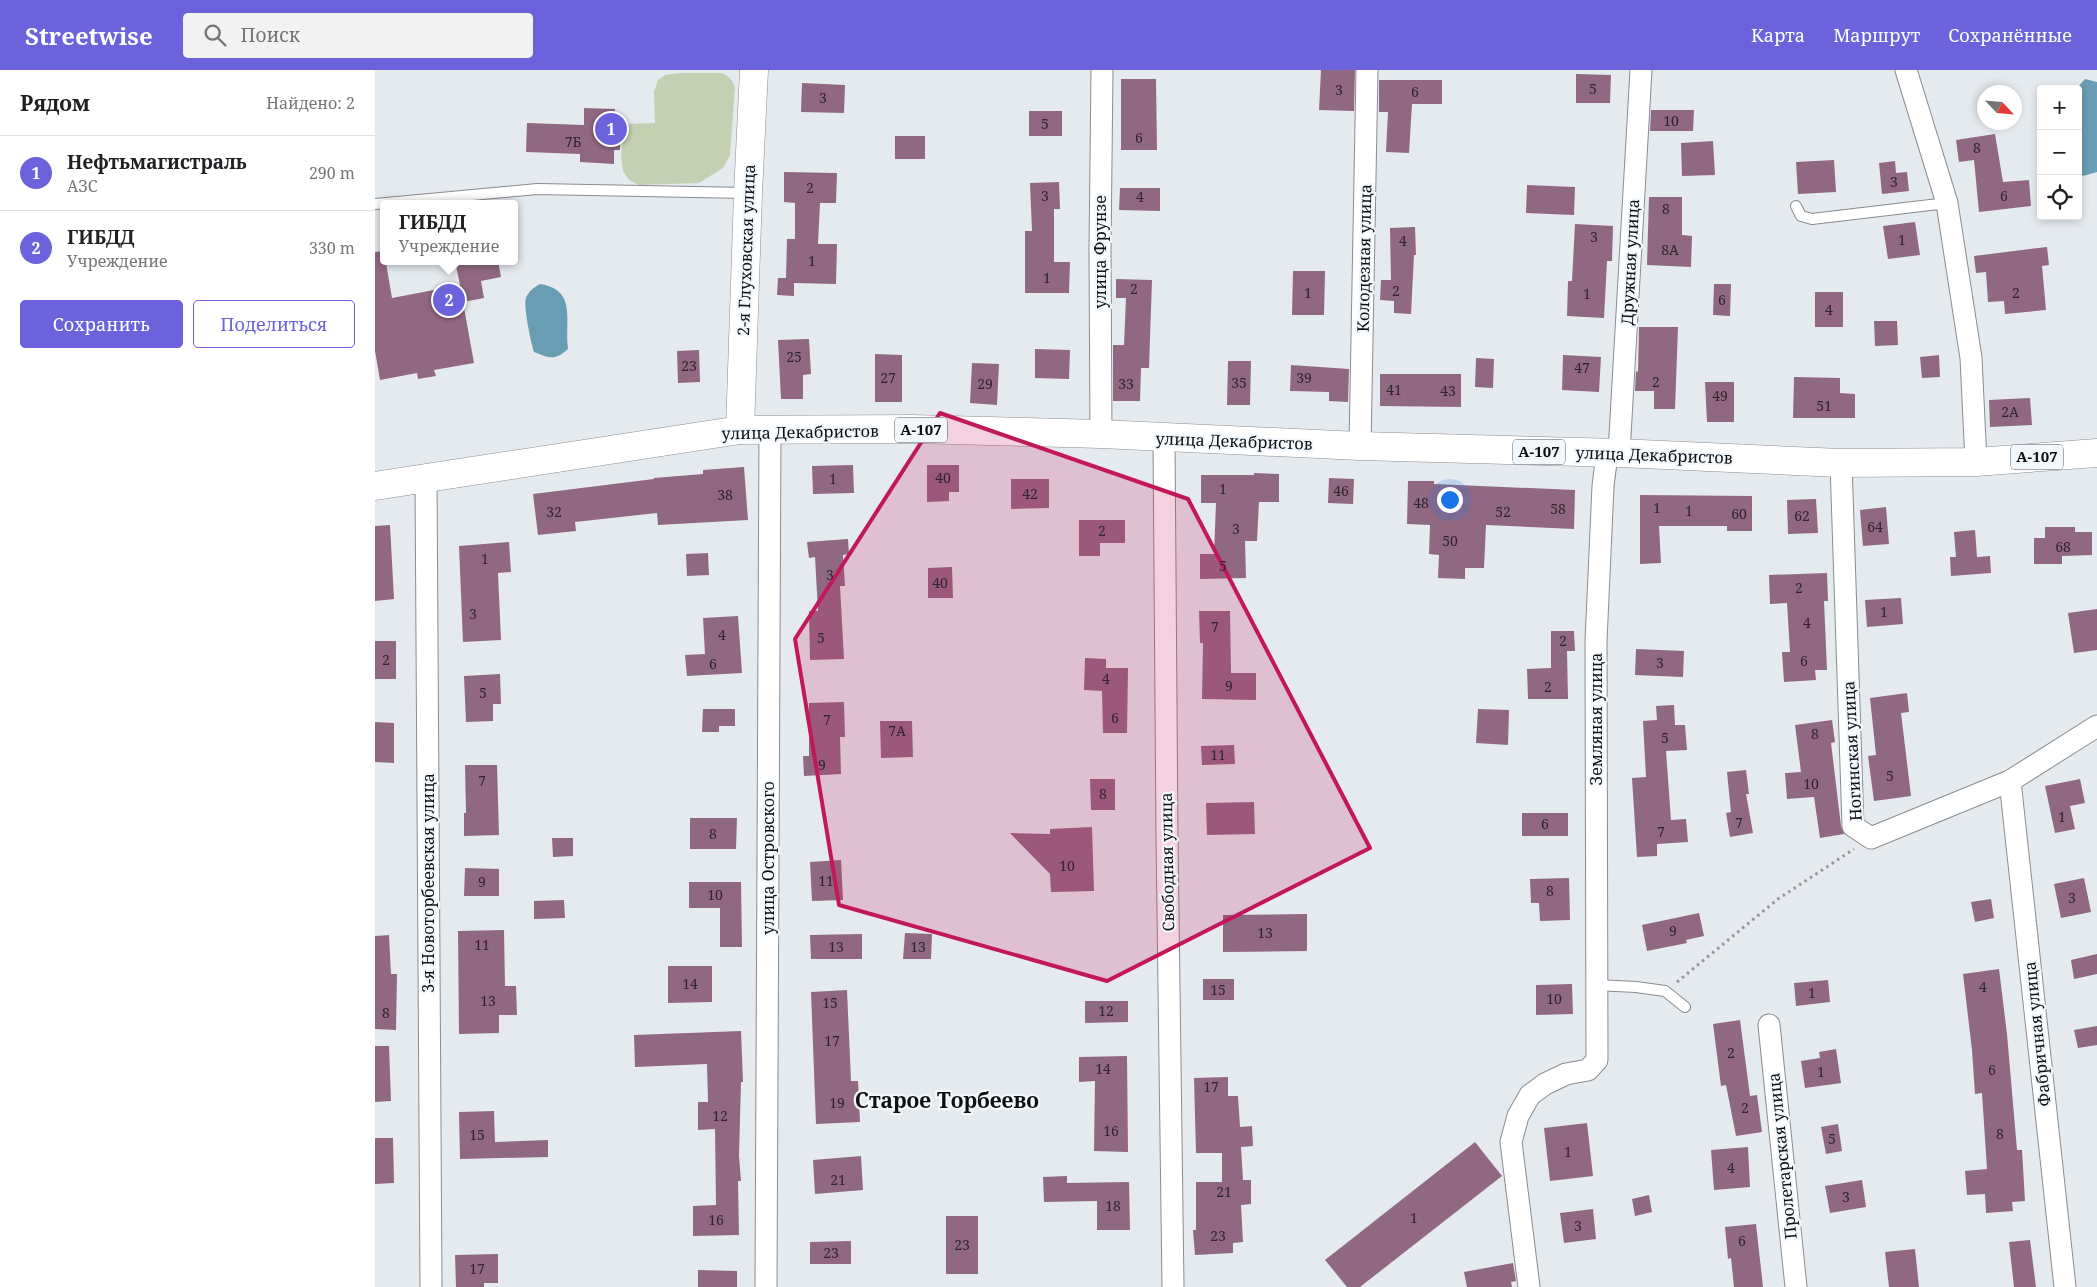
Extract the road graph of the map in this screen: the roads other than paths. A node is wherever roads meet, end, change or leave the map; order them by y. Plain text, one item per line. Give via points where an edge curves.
1 (754, 70) edge
2 (1103, 70) edge
3 (1367, 70) edge
4 (1641, 70) edge
5 (1906, 70) edge
6 (748, 193) junction
7 (416, 200) edge
8 (1947, 203) junction
9 (1796, 206) dead end
10 (740, 430) junction
11 (770, 430) junction
12 (1101, 434) junction
13 (1164, 438) junction
14 (1360, 446) junction
15 (2097, 453) edge
16 (1613, 454) junction
17 (1976, 462) junction
18 (1841, 463) junction
19 (426, 478) junction
20 (375, 486) edge
21 (2097, 726) edge
22 (2009, 781) junction
23 (1596, 985) junction
24 (1685, 1006) dead end
25 (1769, 1025) dead end
26 (431, 1287) edge
27 (765, 1287) edge
28 (1173, 1287) edge
29 (1529, 1287) edge
30 (1796, 1287) edge
31 (2065, 1287) edge

1 - 6 main road, 2-я Глуховская улица
2 - 12 street, улица Фрунзе via 1099,250
3 - 14 street, Колодезная улица
4 - 16 street, Дружная улица
5 - 8 street
6 - 7 lane via 537,188
6 - 10 main road, 2-я Глуховская улица
8 - 9 lane via 1812,219 1801,216
8 - 17 street via 1971,358
10 - 11 main road, улица Декабристов / А-107
10 - 19 main road, улица Декабристов / А-107
11 - 12 main road, улица Декабристов / А-107
11 - 27 street, улица Островского
12 - 13 main road, улица Декабристов / А-107
13 - 14 main road, улица Декабристов / А-107
13 - 28 street, Свободная улица
14 - 16 main road, улица Декабристов / А-107
15 - 17 main road, улица Декабристов / А-107
16 - 18 main road, улица Декабристов / А-107
16 - 23 street, Земляная улица via 1603,486 1596,641
17 - 18 main road, улица Декабристов / А-107
18 - 22 street, Ногинская улица via 1853,826 1871,838
19 - 20 main road, улица Декабристов / А-107
19 - 26 street, 3-я Новоторбеевская улица
21 - 22 street, Ногинская улица
22 - 31 street, Фабричная улица
23 - 24 lane via 1665,991
23 - 29 street, Земляная улица via 1597,1060 1588,1070 1566,1074 1530,1095 1518,1116 1511,1142
25 - 30 street, Пролетарская улица

